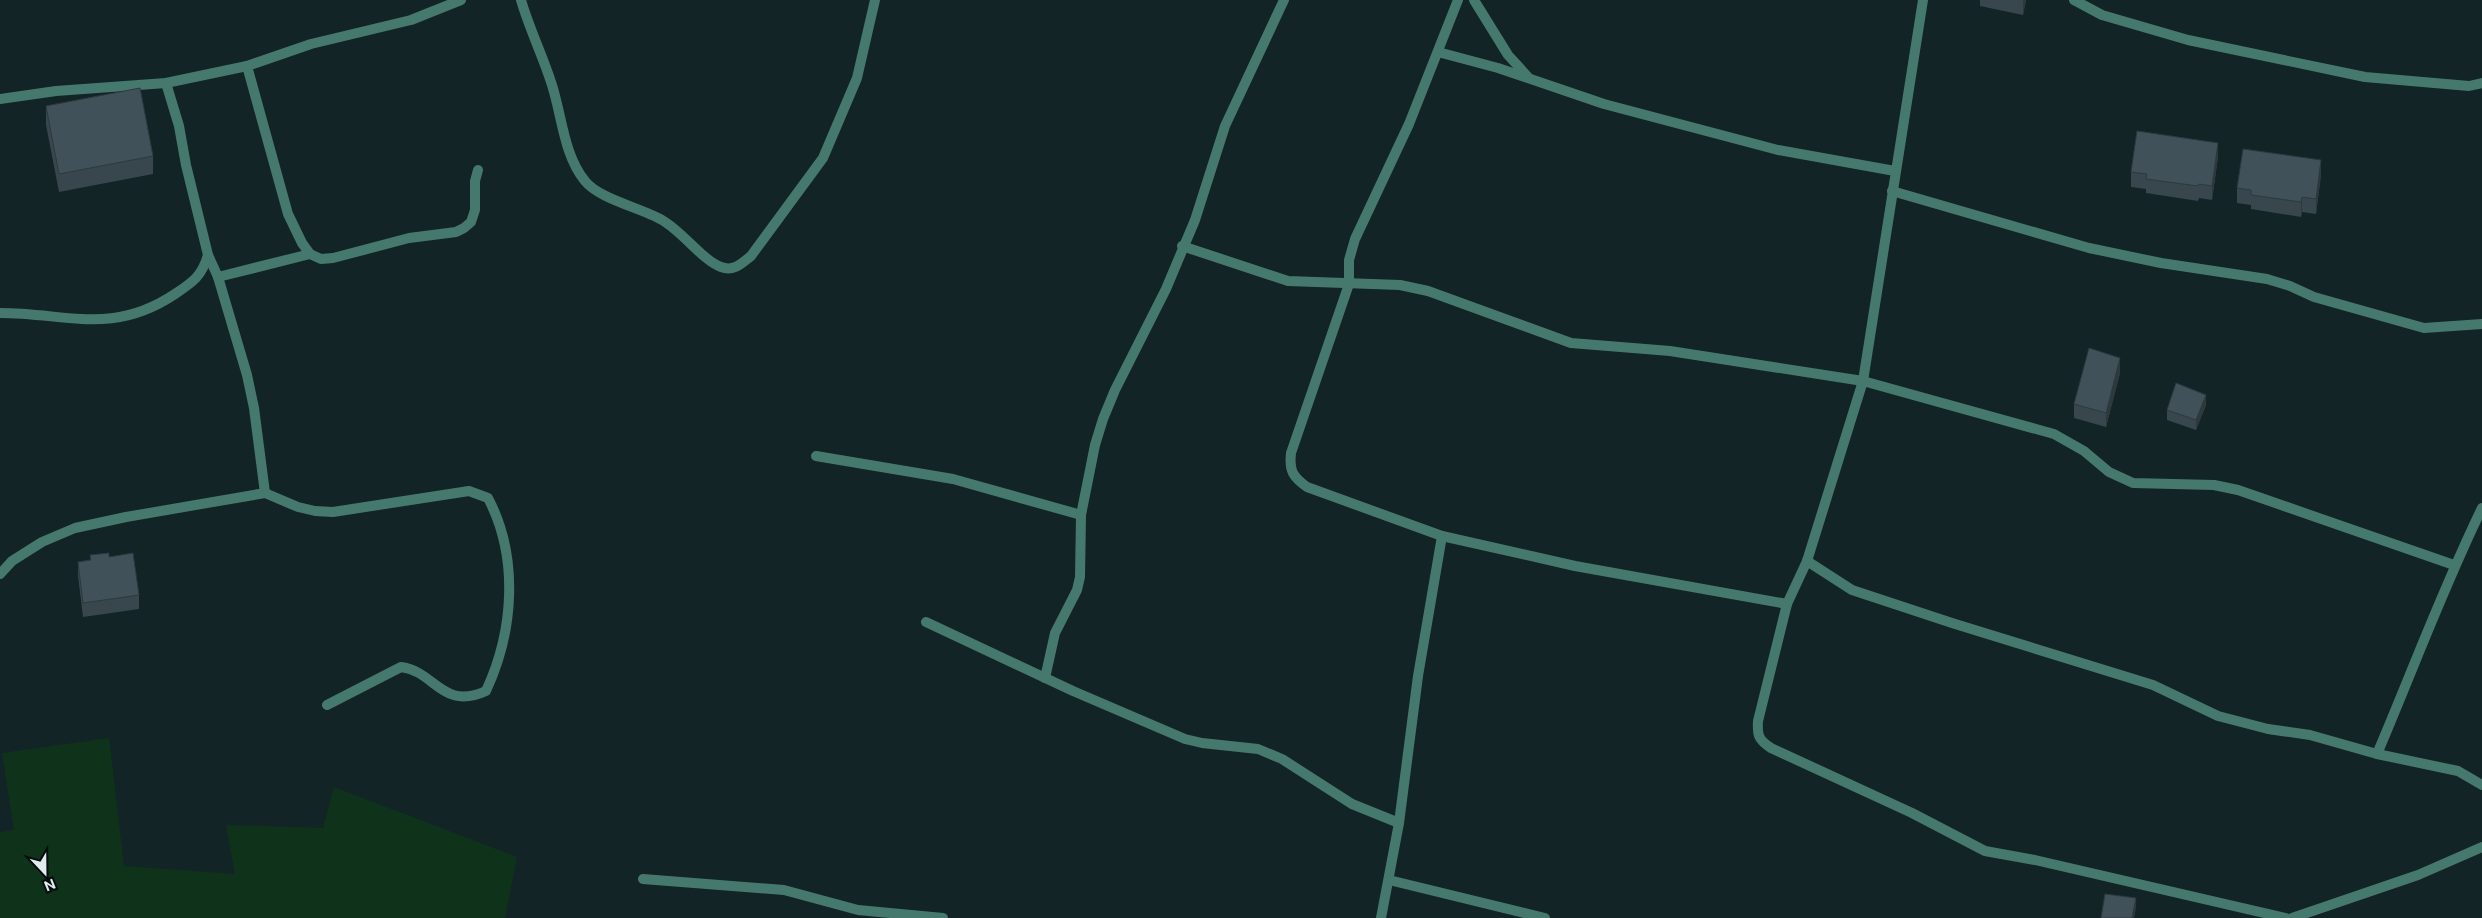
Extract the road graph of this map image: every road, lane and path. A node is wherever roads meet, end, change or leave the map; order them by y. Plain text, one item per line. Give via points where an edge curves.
1 (461, 0) edge
2 (521, 0) edge
3 (875, 0) edge
4 (1284, 0) edge
5 (1458, 0) edge
6 (1474, 0) edge
7 (1922, 0) edge
8 (2074, 0) edge
9 (1438, 52) junction
10 (247, 66) junction
11 (1531, 81) junction
12 (166, 83) junction
13 (2482, 83) edge
14 (0, 99) edge
15 (478, 170) dead end
16 (1896, 171) junction
17 (1892, 190) junction
18 (1182, 246) junction
19 (310, 254) junction
20 (208, 255) junction
21 (218, 277) junction
22 (1349, 284) junction
23 (0, 313) edge
24 (2482, 324) edge
25 (1863, 381) junction
26 (816, 456) dead end
27 (265, 493) junction
28 (2482, 508) edge
29 (1081, 515) junction
30 (1442, 536) junction
31 (1807, 561) junction
32 (2454, 565) junction
33 (0, 574) edge
34 (1787, 604) junction
35 (926, 622) dead end
36 (1045, 678) junction
37 (327, 704) dead end
38 (2376, 754) junction
39 (2482, 785) edge
40 (1399, 823) junction
41 (2482, 848) edge
42 (643, 879) dead end
43 (1389, 880) junction
44 (943, 918) edge
45 (1380, 918) edge
46 (1545, 918) edge
47 (2286, 918) edge
48 (2292, 918) edge

1 - 10 street via 411,20 311,44
2 - 3 street via 550,78 565,138 585,182 597,191 678,229 714,263 730,269 751,256 823,158 857,78
4 - 18 street via 1225,126 1200,205
5 - 9 street
6 - 11 street via 1508,55
7 - 16 street
8 - 13 street via 2102,15 2188,40 2365,77 2469,86
9 - 11 street
9 - 22 street via 1409,124 1355,239 1349,260
10 - 12 street
10 - 19 street via 288,214
11 - 16 street via 1604,104 1778,150
12 - 14 street via 56,91
12 - 20 street
15 - 19 street via 474,181 475,210 471,222 464,228 456,232 409,238 333,258 321,259
16 - 17 street
17 - 24 street via 2089,248 2267,279 2314,297 2424,328
17 - 25 street
18 - 22 street via 1288,281
18 - 29 street via 1166,289 1103,419
19 - 21 street
20 - 21 street
20 - 23 street via 203,272 190,284 158,304 130,316 105,321 35,313
21 - 27 street via 254,408
22 - 25 street via 1400,285 1428,291 1571,343 1670,351
22 - 30 street via 1291,453 1292,474 1307,487
25 - 31 street
25 - 32 street via 2054,434 2084,451 2109,472 2133,483 2214,485 2238,490
26 - 29 street via 953,479
27 - 33 street via 75,528 27,550
27 - 37 street via 298,507 333,512 469,491 488,498 496,513 509,570 508,602 504,642 486,691 470,698 451,694 410,668 401,667
28 - 32 street
29 - 36 street via 1080,577 1077,590 1055,633
30 - 34 street via 1575,566
30 - 40 street via 1418,676
31 - 34 street
31 - 38 street via 1852,590 2153,685 2218,716 2268,729 2310,735
32 - 38 street via 2427,637
34 - 47 street via 1758,721 1760,740 1771,748 1912,812 1986,851
35 - 36 street
36 - 40 street via 1185,739 1266,752 1346,800
38 - 39 street via 2458,770
40 - 43 street
41 - 48 street via 2418,875
42 - 44 street via 784,890 858,910
43 - 45 street
43 - 46 street

